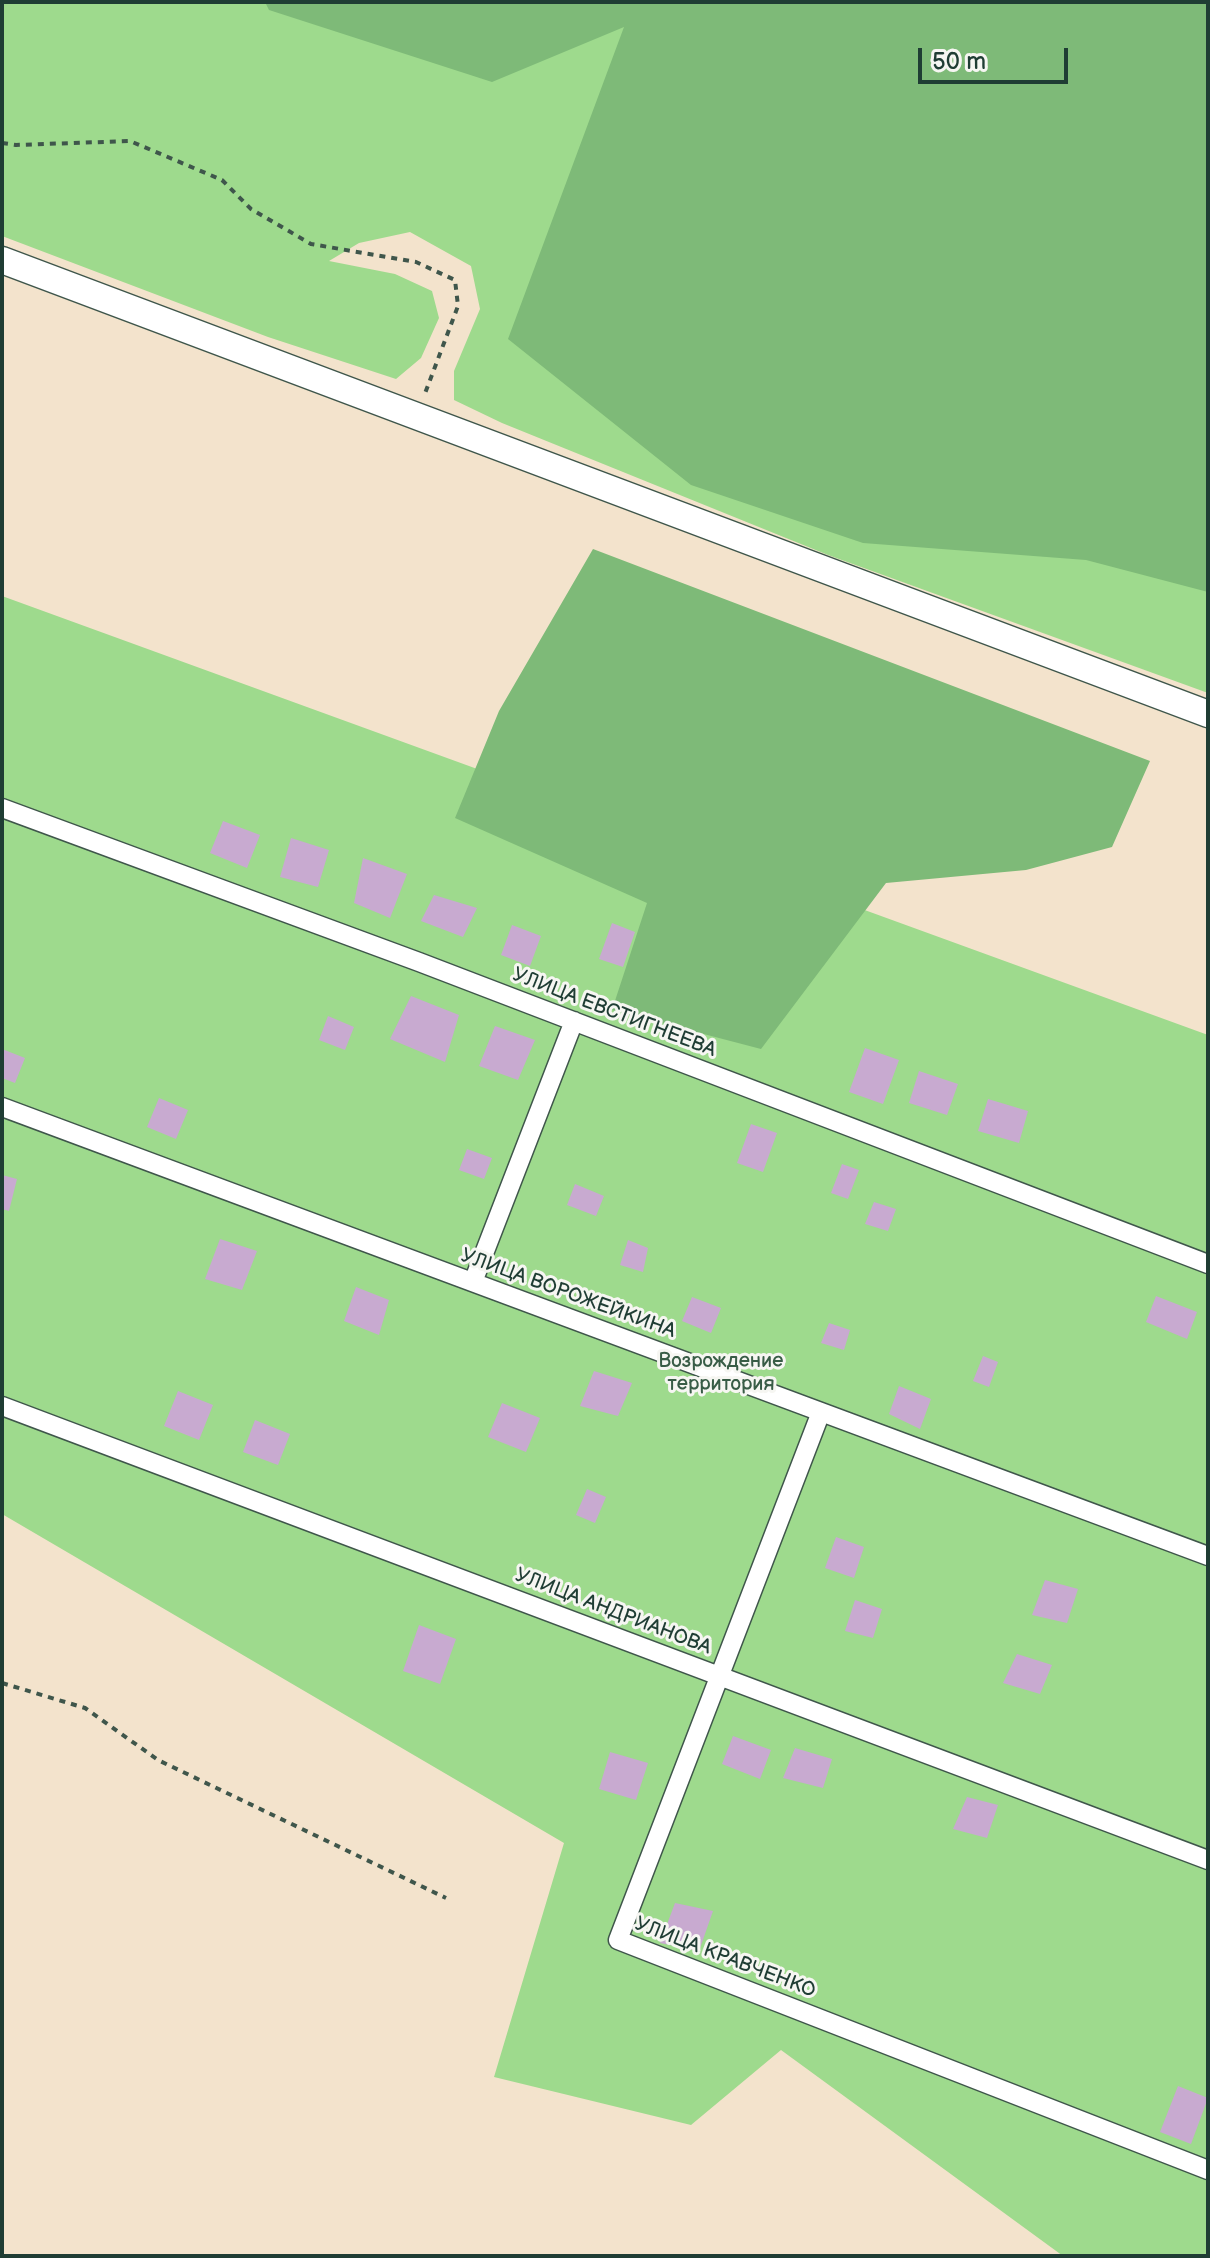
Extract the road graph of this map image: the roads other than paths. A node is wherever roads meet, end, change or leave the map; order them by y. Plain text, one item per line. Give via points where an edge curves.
1 (2, 260) edge
2 (1208, 714) edge
3 (2, 808) edge
4 (574, 1021) junction
5 (2, 1107) edge
6 (1208, 1264) edge
7 (473, 1282) junction
8 (2, 1406) edge
9 (821, 1412) junction
10 (1208, 1556) edge
11 (719, 1676) junction
12 (1208, 1860) edge
13 (1208, 2170) edge

1 - 2 main road
3 - 4 street, УЛИЦА ЕВСТИГНЕЕВА
4 - 6 street, УЛИЦА ЕВСТИГНЕЕВА
4 - 7 street
5 - 7 street, УЛИЦА ВОРОЖЕЙКИНА
7 - 9 street, УЛИЦА ВОРОЖЕЙКИНА
8 - 11 street, УЛИЦА АНДРИАНОВА
9 - 10 street, УЛИЦА ВОРОЖЕЙКИНА
9 - 11 street, УЛИЦА КРАВЧЕНКО
11 - 12 street, УЛИЦА АНДРИАНОВА
11 - 13 street, УЛИЦА КРАВЧЕНКО via 618,1940

